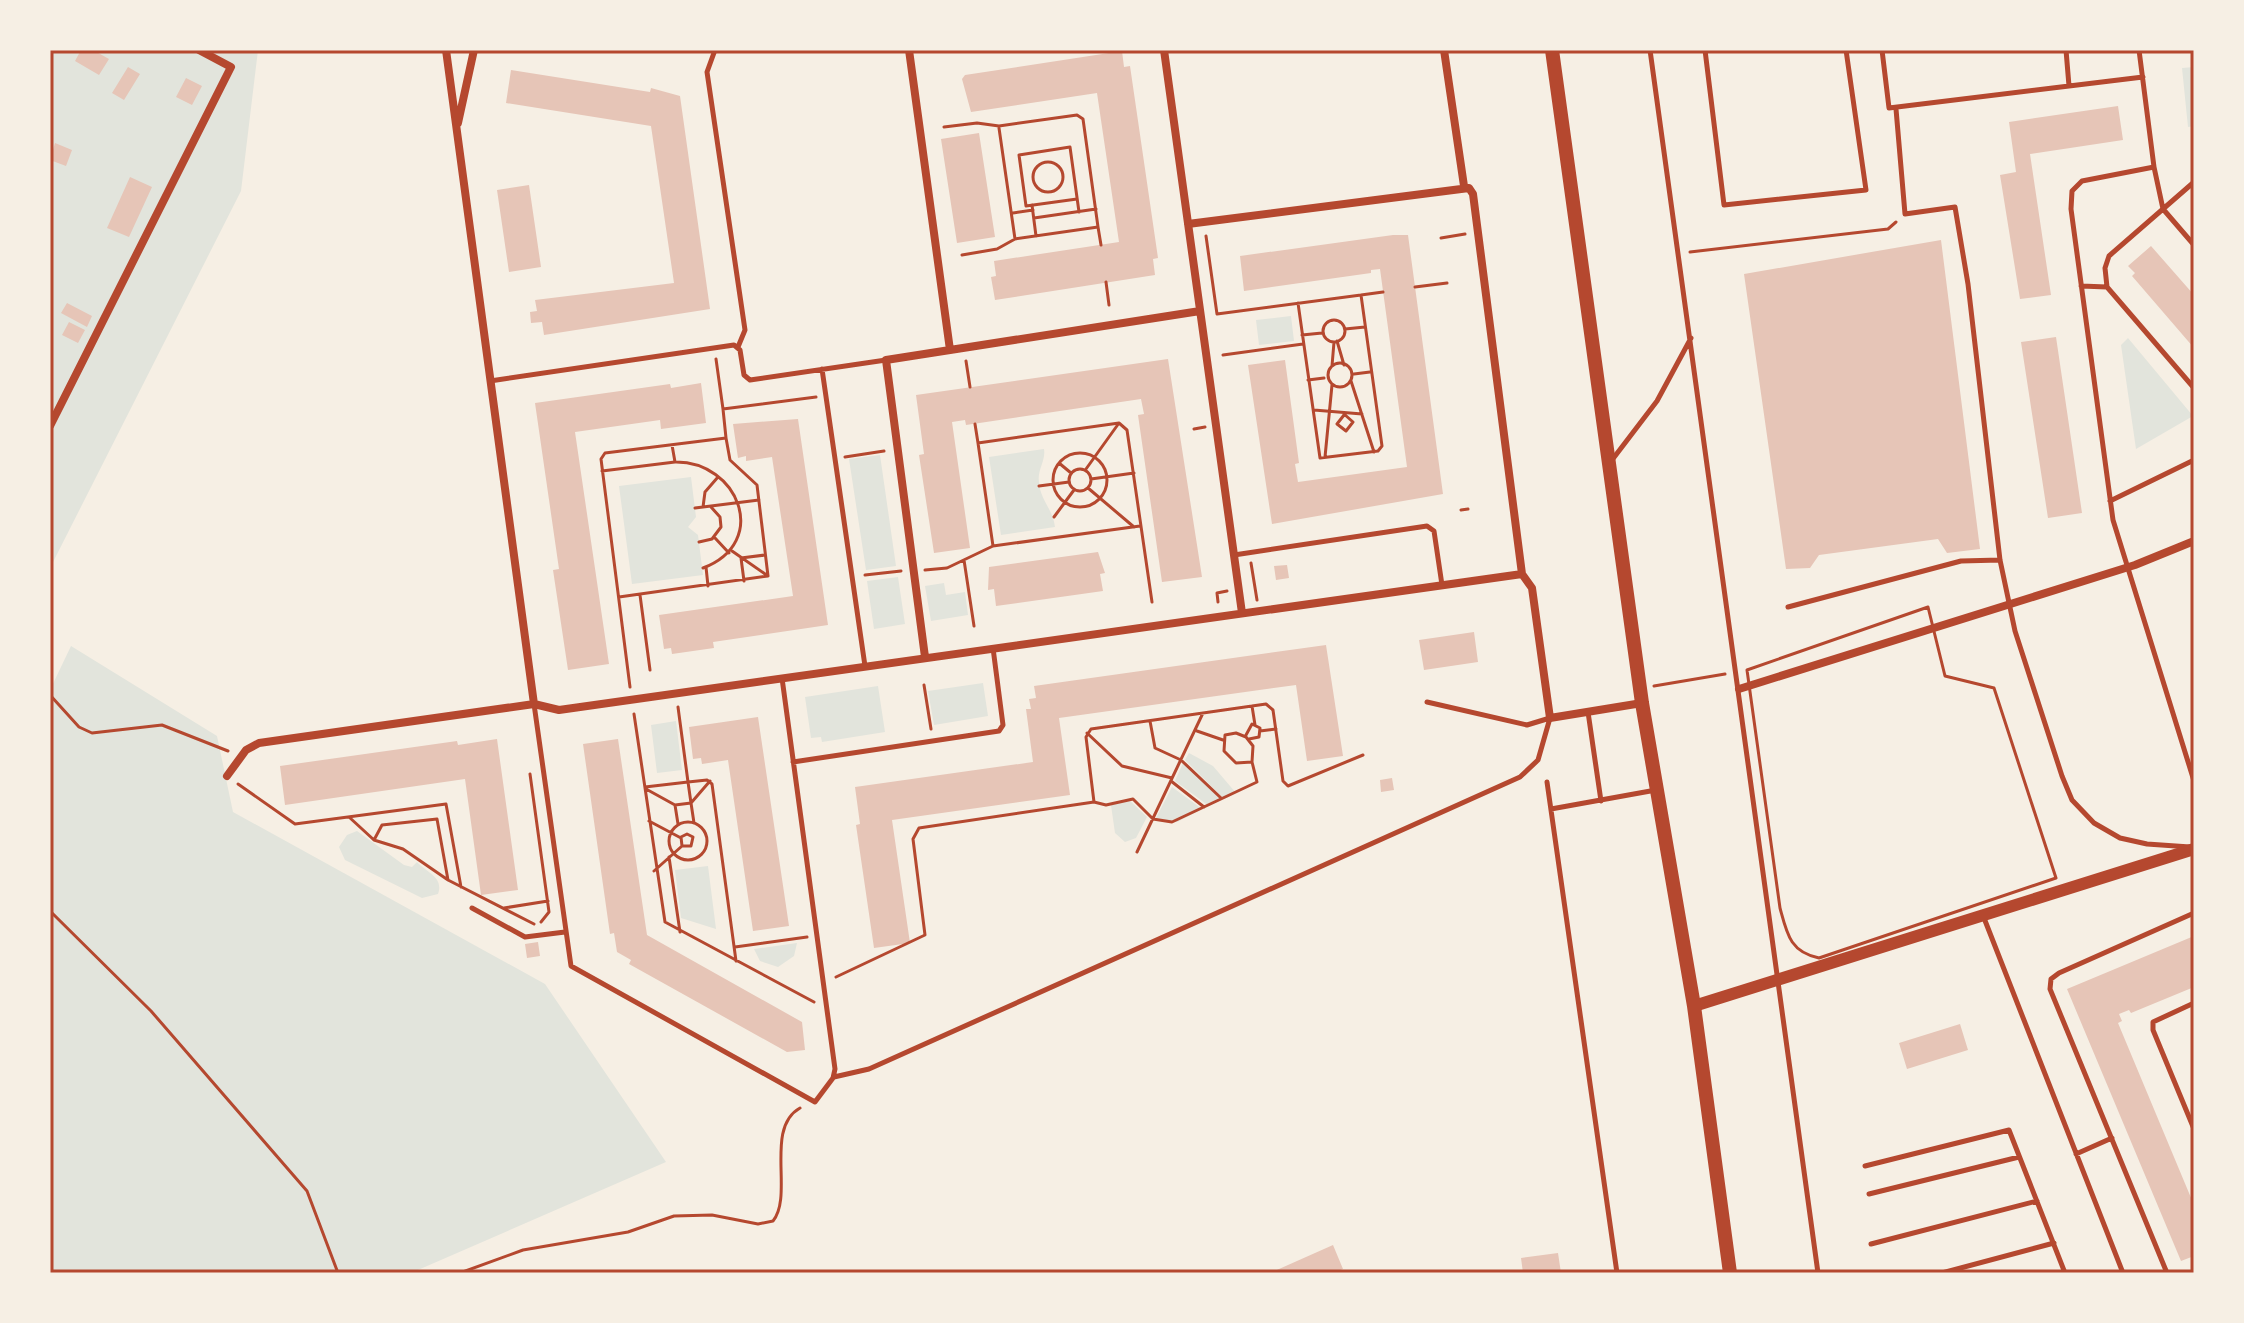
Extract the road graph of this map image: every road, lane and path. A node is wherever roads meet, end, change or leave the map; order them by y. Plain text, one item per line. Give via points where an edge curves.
1 (199, 50) edge
2 (446, 50) edge
3 (474, 50) edge
4 (715, 50) edge
5 (909, 50) edge
6 (1164, 50) edge
7 (1444, 50) edge
8 (1552, 50) edge
9 (1650, 50) edge
10 (1705, 50) edge
11 (1846, 50) edge
12 (1882, 50) edge
13 (2066, 50) edge
14 (2139, 50) edge
15 (2143, 77) junction
16 (2069, 86) junction
17 (1896, 109) junction
18 (999, 126) junction
19 (944, 127) dead end
20 (456, 132) junction
21 (1044, 151) junction
22 (1045, 162) junction
23 (2154, 167) junction
24 (1073, 173) junction
25 (1062, 175) junction
26 (1033, 179) junction
27 (1023, 181) junction
28 (2194, 182) edge
29 (1464, 186) junction
30 (1050, 192) junction
31 (1077, 199) junction
32 (1051, 202) junction
33 (1032, 208) junction
34 (1096, 209) junction
35 (2163, 209) junction
36 (1079, 212) junction
37 (1012, 213) junction
38 (1905, 214) junction
39 (1034, 218) junction
40 (1188, 224) junction
41 (1098, 227) junction
42 (1478, 233) junction
43 (1036, 236) junction
44 (1206, 236) dead end
45 (1441, 238) dead end
46 (1015, 239) junction
47 (1101, 245) dead end
48 (2194, 245) edge
49 (1690, 252) dead end
50 (962, 255) dead end
51 (1106, 282) dead end
52 (1447, 283) dead end
53 (2081, 286) junction
54 (1415, 287) dead end
55 (2107, 287) junction
56 (1383, 292) dead end
57 (1361, 295) junction
58 (1298, 303) junction
59 (1109, 305) dead end
60 (1200, 311) junction
61 (1366, 327) junction
62 (1345, 329) junction
63 (1323, 332) junction
64 (1302, 335) junction
65 (1691, 337) junction
66 (1336, 341) junction
67 (1303, 344) junction
68 (738, 347) junction
69 (715, 348) junction
70 (950, 350) junction
71 (1223, 355) dead end
72 (886, 360) junction
73 (1344, 365) junction
74 (1332, 368) junction
75 (822, 369) junction
76 (1372, 371) junction
77 (1354, 374) junction
78 (1325, 378) junction
79 (1308, 380) junction
80 (490, 381) junction
81 (1351, 381) junction
82 (1332, 385) junction
83 (2194, 388) edge
84 (826, 396) junction
85 (1312, 410) junction
86 (1329, 412) junction
87 (1362, 414) junction
88 (1119, 423) junction
89 (975, 424) dead end
90 (50, 426) edge
91 (726, 438) dead end
92 (978, 443) junction
93 (672, 445) dead end
94 (898, 450) junction
95 (1374, 452) junction
96 (845, 457) dead end
97 (1094, 458) junction
98 (1325, 458) junction
99 (2194, 460) edge
100 (1612, 461) junction
101 (675, 462) junction
102 (1059, 463) junction
103 (1085, 470) junction
104 (602, 471) dead end
105 (1071, 473) junction
106 (1134, 473) junction
107 (718, 477) junction
108 (1106, 477) junction
109 (1091, 479) junction
110 (1069, 482) junction
111 (1053, 484) junction
112 (1039, 486) dead end
113 (1088, 488) junction
114 (1074, 490) junction
115 (1100, 498) junction
116 (759, 500) junction
117 (2110, 501) junction
118 (737, 502) junction
119 (1065, 503) junction
120 (710, 506) junction
121 (703, 507) junction
122 (695, 508) dead end
123 (1468, 509) dead end
124 (1461, 510) dead end
125 (1054, 517) dead end
126 (1141, 525) junction
127 (1134, 527) junction
128 (714, 537) junction
129 (2194, 541) edge
130 (699, 542) dead end
131 (993, 546) junction
132 (730, 552) junction
133 (766, 555) junction
134 (1234, 555) junction
135 (741, 558) junction
136 (964, 560) junction
137 (2000, 560) junction
138 (2128, 568) junction
139 (914, 569) junction
140 (1522, 574) junction
141 (768, 576) junction
142 (862, 576) dead end
143 (744, 581) junction
144 (1442, 585) junction
145 (708, 586) junction
146 (640, 595) junction
147 (619, 597) dead end
148 (1152, 602) dead end
149 (2010, 603) junction
150 (1788, 607) dead end
151 (1242, 613) junction
152 (974, 626) dead end
153 (1933, 627) junction
154 (993, 648) junction
155 (925, 657) junction
156 (865, 666) junction
157 (650, 670) dead end
158 (782, 678) junction
159 (924, 685) dead end
160 (1749, 686) junction
161 (1739, 689) junction
162 (50, 695) edge
163 (1427, 702) dead end
164 (1642, 703) junction
165 (534, 704) junction
166 (1252, 706) junction
167 (678, 707) dead end
168 (1588, 712) junction
169 (1203, 713) junction
170 (1550, 718) junction
171 (1150, 721) junction
172 (1255, 725) junction
173 (1276, 729) junction
174 (1195, 731) junction
175 (1260, 731) junction
176 (1086, 732) junction
177 (1248, 738) junction
178 (1223, 740) junction
179 (932, 741) junction
180 (246, 750) junction
181 (1363, 755) dead end
182 (1181, 760) junction
183 (528, 761) dead end
184 (793, 762) junction
185 (1252, 762) junction
186 (227, 776) joint
187 (1172, 779) junction
188 (710, 781) junction
189 (2194, 781) edge
190 (688, 782) junction
191 (1547, 782) dead end
192 (1657, 790) junction
193 (1221, 799) junction
194 (1601, 801) junction
195 (1094, 802) junction
196 (691, 803) junction
197 (675, 805) junction
198 (1204, 807) junction
199 (1551, 809) junction
200 (349, 817) junction
201 (1153, 819) junction
202 (648, 821) dead end
203 (694, 823) junction
204 (678, 824) junction
205 (702, 828) junction
206 (670, 832) junction
207 (692, 837) junction
208 (681, 838) junction
209 (374, 840) junction
210 (693, 844) junction
211 (682, 846) junction
212 (2194, 848) edge
213 (704, 850) junction
214 (1137, 852) dead end
215 (672, 855) junction
216 (654, 871) dead end
217 (448, 880) junction
218 (461, 887) junction
219 (548, 901) junction
220 (472, 908) dead end
221 (503, 908) junction
222 (50, 911) edge
223 (2194, 913) edge
224 (1984, 917) junction
225 (565, 932) junction
226 (680, 932) dead end
227 (807, 937) dead end
228 (734, 947) junction
229 (736, 961) dead end
230 (1780, 982) junction
231 (823, 983) junction
232 (2194, 1003) edge
233 (1694, 1006) junction
234 (833, 1078) junction
235 (810, 1102) junction
236 (2194, 1129) edge
237 (2112, 1138) junction
238 (2076, 1154) junction
239 (2019, 1157) junction
240 (1865, 1166) dead end
241 (1869, 1194) dead end
242 (2037, 1201) junction
243 (2054, 1243) junction
244 (1871, 1244) dead end
245 (338, 1273) edge
246 (460, 1273) edge
247 (1617, 1273) edge
248 (1730, 1273) edge
249 (1818, 1273) edge
250 (1942, 1273) edge
251 (2065, 1273) edge
252 (2123, 1273) edge
253 (2167, 1273) edge

1 - 90 street via 231,67
2 - 20 street
3 - 20 street
4 - 68 lane via 707,72 745,330
5 - 70 street
6 - 40 street
7 - 29 street
8 - 100 main road
9 - 65 lane
10 - 11 lane via 1724,205 1866,190
12 - 17 lane via 1889,108
13 - 16 lane
14 - 15 lane
15 - 16 lane
15 - 23 lane
16 - 17 lane
17 - 38 lane
18 - 19 path
18 - 34 path via 1081,116
18 - 37 path
20 - 80 street
21 - 22 path
21 - 24 path via 1070,147
21 - 27 path via 1019,155
22 - 25 path via 1058,166
22 - 26 path via 1034,169
23 - 35 lane
23 - 53 lane via 2082,181 2072,191
24 - 25 path
24 - 31 path
25 - 30 path via 1061,184
26 - 27 path
26 - 30 path via 1037,188
27 - 33 path via 1026,206
28 - 35 lane
29 - 40 street
29 - 42 street via 1473,194
30 - 32 path
31 - 32 path
31 - 36 path
32 - 33 path
33 - 37 path
33 - 39 path
34 - 36 path
34 - 41 path
35 - 48 lane
35 - 55 lane via 2109,256
36 - 39 path
37 - 46 path
38 - 49 path via 1888,229
38 - 137 lane via 1955,207
39 - 43 path
40 - 60 street
41 - 43 path
41 - 47 path
42 - 45 path
42 - 140 street
43 - 46 path
44 - 58 path via 1217,314
46 - 50 path via 997,249
51 - 59 path
52 - 54 path
53 - 55 lane
53 - 117 lane
55 - 83 lane
56 - 57 path
57 - 58 path
57 - 61 path
58 - 64 path
60 - 70 street
60 - 134 street
61 - 62 path
61 - 76 path
62 - 63 path via 1333,319
62 - 66 path
63 - 64 path
63 - 66 path
64 - 67 path
65 - 100 lane via 1657,401
65 - 161 lane
66 - 73 path
66 - 74 path
67 - 71 path
67 - 79 path
68 - 69 lane
68 - 75 lane via 750,380
69 - 80 lane
69 - 84 path via 723,409
70 - 72 street
72 - 75 lane
72 - 94 street
73 - 74 path
73 - 77 path
74 - 78 path
75 - 84 lane
76 - 77 path
76 - 95 path via 1382,446
77 - 81 path
78 - 79 path
78 - 82 path
79 - 85 path
80 - 165 street
81 - 82 path
81 - 87 path
82 - 86 path
84 - 156 lane
85 - 86 path
85 - 98 path via 1319,455
86 - 87 path
86 - 98 path
87 - 95 path
88 - 92 path
88 - 97 path
88 - 106 path via 1127,430
89 - 92 path
91 - 116 path via 730,460 756,481
92 - 131 path
93 - 101 path
94 - 96 path
94 - 139 street
95 - 98 path
97 - 102 path via 1075,453
97 - 103 path
97 - 108 path
99 - 117 lane
100 - 164 main road
101 - 104 path
101 - 107 path via 699,465
102 - 105 path
102 - 111 path
103 - 105 path
103 - 109 path
105 - 110 path
106 - 108 path
106 - 126 path
107 - 118 path
107 - 121 path via 705,492
108 - 109 path
108 - 115 path
109 - 113 path
110 - 111 path
110 - 114 path
111 - 112 path
111 - 119 path
113 - 114 path
113 - 115 path
114 - 119 path
115 - 119 path via 1084,507
115 - 127 path
116 - 118 path
116 - 133 path
117 - 138 lane
118 - 120 path
118 - 132 path via 742,529
119 - 125 path
120 - 121 path
120 - 128 path via 720,517
121 - 122 path
123 - 124 path
126 - 127 path
126 - 148 path
127 - 131 path
128 - 130 path
128 - 132 path
129 - 138 street
131 - 136 path
132 - 135 path
132 - 145 path via 704,568
133 - 135 path
133 - 141 path
134 - 144 lane via 1427,526 1434,531
134 - 151 street
135 - 141 path
135 - 143 path
136 - 139 path via 947,568
136 - 152 path
137 - 149 lane
137 - 150 lane via 1961,561
138 - 149 street
138 - 189 lane
139 - 142 path
139 - 155 street
140 - 144 street
140 - 170 street via 1532,588
141 - 143 path
143 - 145 path
144 - 151 street
145 - 146 path
146 - 147 path
146 - 157 path
149 - 153 street
149 - 212 lane via 2032,687 2072,800 2094,823 2120,838
151 - 154 street
153 - 160 street
153 - 160 path via 1928,607 1747,670
153 - 160 path via 1945,676 1994,688 2056,878 1819,958 1794,948 1780,908
154 - 155 street
154 - 179 lane via 1003,728
155 - 156 street
156 - 158 street
158 - 165 street via 559,710
158 - 184 lane
159 - 179 path
160 - 161 street
161 - 230 lane
162 - 180 path via 79,727 92,733 162,725 225,751
163 - 170 lane via 1527,725
164 - 168 street
164 - 192 main road
165 - 180 street via 259,743
165 - 225 lane
166 - 169 path
166 - 172 path
166 - 173 path via 1270,706
167 - 190 path
168 - 170 street
168 - 194 lane
169 - 171 path
169 - 174 path
170 - 234 lane via 1538,760 1520,777 883,1062
171 - 176 path
171 - 182 path via 1155,748
172 - 175 path
172 - 177 path via 1247,727
173 - 175 path
173 - 181 path via 1288,786
174 - 178 path
174 - 182 path
175 - 177 path via 1259,737
176 - 187 path via 1122,766
176 - 195 path
177 - 178 path via 1231,733
177 - 185 path
178 - 185 path via 1231,760
179 - 184 lane
180 - 186 street
182 - 187 path
182 - 193 path
183 - 219 path
184 - 231 lane
185 - 193 path via 1257,782
186 - 200 path via 295,824
187 - 198 path
187 - 201 path
188 - 190 path
188 - 196 path
188 - 228 path
190 - 196 path
190 - 197 path via 643,787
191 - 199 lane
192 - 194 lane
192 - 233 main road
193 - 198 path
194 - 199 lane
195 - 201 path via 1133,799
195 - 231 path via 919,828 913,839 925,935
196 - 197 path
196 - 203 path
197 - 204 path
198 - 201 path via 1172,822
199 - 247 lane
200 - 209 path
200 - 218 path via 446,804
201 - 214 path
202 - 206 path
203 - 204 path
203 - 205 path
204 - 206 path
205 - 207 path
205 - 213 path
206 - 208 path
206 - 215 path
207 - 208 path
207 - 210 path
208 - 211 path
209 - 217 path via 403,849
209 - 217 path via 382,825 437,819
210 - 211 path
210 - 213 path
211 - 215 path
212 - 224 street
213 - 215 path via 691,859
215 - 216 path
215 - 226 path
217 - 218 path
218 - 221 path
219 - 221 path
219 - 221 path via 549,912 538,924
220 - 225 lane via 525,937
222 - 245 path via 151,1011 307,1191
223 - 237 lane via 2051,979 2050,989
224 - 230 street
224 - 238 lane
225 - 235 lane via 575,971
227 - 228 path
228 - 229 path
230 - 233 street
230 - 249 lane
231 - 234 lane
232 - 236 lane via 2159,1018 2153,1030
233 - 248 main road
234 - 235 lane via 819,1100
235 - 246 path via 793,1112 780,1144 781,1211 773,1221 674,1216 628,1232 523,1250
237 - 238 lane
237 - 253 lane
238 - 252 lane
239 - 240 lane via 2009,1130
239 - 241 lane
239 - 242 lane
242 - 243 lane
242 - 244 lane
243 - 250 lane
243 - 251 lane

